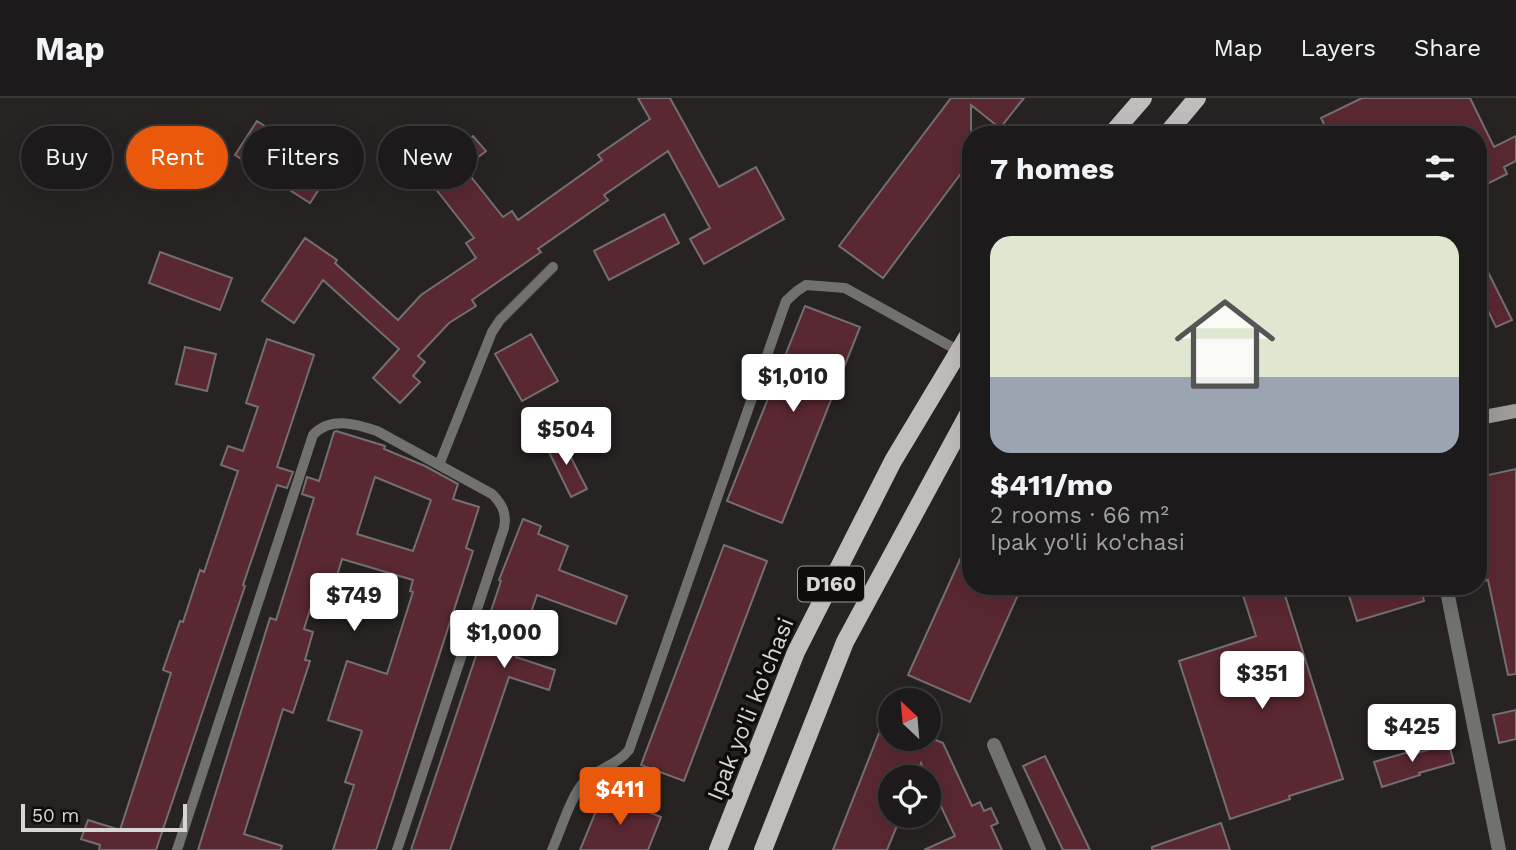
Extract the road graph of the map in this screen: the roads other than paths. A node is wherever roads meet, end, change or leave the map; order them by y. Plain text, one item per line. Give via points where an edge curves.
1 (1143, 98) edge
2 (1196, 98) edge
3 (1119, 126) edge
4 (1173, 126) edge
5 (552, 267) dead end
6 (962, 352) edge
7 (962, 358) edge
8 (1516, 411) edge
9 (1487, 416) edge
10 (962, 426) edge
11 (439, 465) junction
12 (1448, 595) edge
13 (994, 745) dead end
14 (177, 850) edge
15 (397, 850) edge
16 (552, 850) edge
17 (718, 850) edge
18 (763, 850) edge
19 (1039, 850) edge
20 (1499, 850) edge

1 - 3 main road
2 - 4 main road
5 - 11 lane via 492,332
6 - 16 lane via 845,288 806,285 786,301 629,750 579,788
7 - 17 main road, Ipak yo'li ko'chasi / D160 via 893,460 796,652
8 - 9 main road
10 - 18 main road, D160 via 845,642
11 - 14 lane via 358,425 328,424 313,435
11 - 15 lane via 492,494 506,519
12 - 20 street
13 - 19 street

